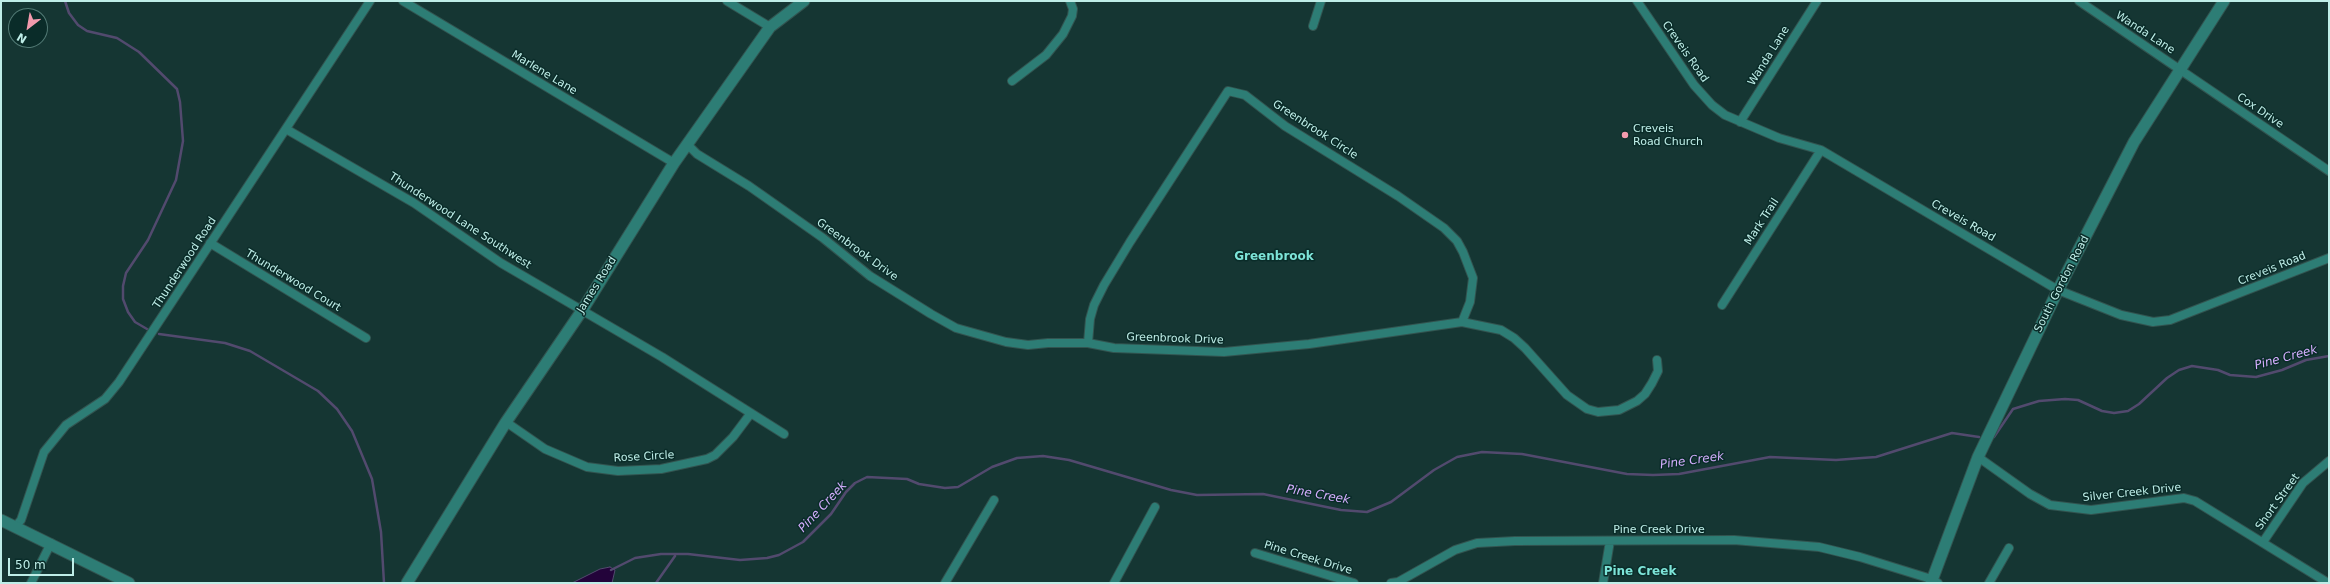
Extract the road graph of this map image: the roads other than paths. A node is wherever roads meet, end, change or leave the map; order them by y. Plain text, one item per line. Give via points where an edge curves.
1 (370, 1) edge
2 (403, 1) edge
3 (727, 1) edge
4 (804, 1) edge
5 (1070, 1) edge
6 (1321, 1) edge
7 (1637, 1) edge
8 (1817, 1) edge
9 (2079, 1) edge
10 (2224, 1) edge
11 (1313, 26) dead end
12 (770, 27) junction
13 (2180, 69) junction
14 (1012, 81) dead end
15 (1740, 122) junction
16 (286, 129) junction
17 (687, 144) junction
18 (1821, 150) junction
19 (674, 163) junction
20 (2329, 171) edge
21 (210, 243) junction
22 (2329, 258) edge
23 (2058, 290) junction
24 (1722, 305) dead end
25 (583, 309) junction
26 (1462, 322) junction
27 (366, 338) dead end
28 (1088, 343) junction
29 (1657, 360) dead end
30 (751, 413) junction
31 (506, 422) junction
32 (784, 434) dead end
33 (1978, 457) junction
34 (2329, 461) edge
35 (994, 500) dead end
36 (1155, 507) dead end
37 (1, 520) edge
38 (15, 527) junction
39 (1610, 541) junction
40 (2263, 542) junction
41 (51, 543) junction
42 (2009, 548) dead end
43 (1255, 553) dead end
44 (1934, 582) edge
45 (31, 583) edge
46 (129, 583) edge
47 (407, 583) edge
48 (945, 583) edge
49 (1114, 583) edge
50 (1354, 583) edge
51 (1396, 583) edge
52 (1603, 583) edge
53 (1989, 583) edge
54 (2328, 583) edge

1 - 16 street, Thunderwood Road
2 - 19 street, Marlene Lane
3 - 12 street
4 - 12 street, James Road
5 - 14 street via 1072,16 1063,34 1046,55
6 - 11 street
7 - 15 street, Creveis Road via 1694,85 1712,105
8 - 15 street, Wanda Lane
9 - 13 street, Wanda Lane
10 - 13 street, South Gordon Road
12 - 17 street, James Road
13 - 20 street, Cox Drive
13 - 23 street, South Gordon Road via 2134,142
15 - 18 street, Creveis Road via 1779,138
16 - 21 street, Thunderwood Road
16 - 25 street, Thunderwood Lane Southwest via 414,203 501,263
17 - 19 street, James Road
17 - 28 street, Greenbrook Drive via 697,154 733,175 817,234 870,276 956,328 988,338 1028,345 1048,342
18 - 23 street, Creveis Road
18 - 24 street, Mark Trail
19 - 25 street, James Road
21 - 27 street, Thunderwood Court
21 - 38 street, Thunderwood Road via 119,382 105,399 66,426 44,452 21,520
22 - 23 street, Creveis Road via 2170,320 2153,322 2121,314
23 - 33 street, South Gordon Road
25 - 30 street, Thunderwood Lane Southwest
25 - 31 street, James Road
26 - 28 street, Greenbrook Drive via 1309,344 1224,352 1114,348
26 - 28 street, Greenbrook Circle via 1470,302 1473,278 1460,246 1444,228 1398,196 1285,126 1245,96 1228,91 1104,285 1092,312
26 - 29 street, Greenbrook Drive via 1501,330 1514,338 1567,395 1582,406 1598,412 1619,410 1645,394 1658,372
30 - 31 street, Rose Circle via 734,437 715,455 682,466 632,471 587,467 545,449
30 - 32 street, Thunderwood Lane Southwest
31 - 47 street, James Road
33 - 40 street, Silver Creek Drive via 2050,505 2091,510 2189,499
33 - 44 street, South Gordon Road
34 - 40 street, Short Street via 2303,483
35 - 48 street
36 - 49 street
37 - 38 street
38 - 41 street
39 - 44 street, Pine Creek Drive via 1734,540 1819,547 1860,557
39 - 51 street, Pine Creek Drive via 1477,543 1455,550
39 - 52 street
40 - 54 street, Silver Creek Drive
41 - 45 street
41 - 46 street
42 - 53 street
43 - 50 street, Pine Creek Drive

